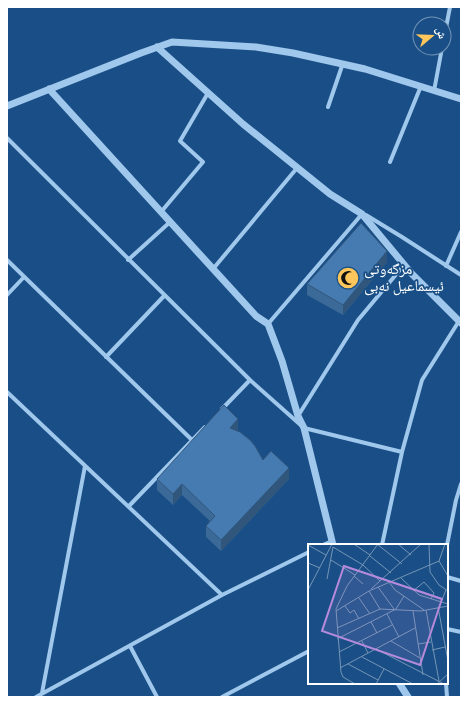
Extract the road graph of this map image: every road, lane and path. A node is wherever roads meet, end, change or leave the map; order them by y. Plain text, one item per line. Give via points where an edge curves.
1 (157, 47) junction
2 (441, 56) edge
3 (343, 63) junction
4 (422, 86) junction
5 (49, 89) junction
6 (434, 91) junction
7 (208, 93) junction
8 (461, 99) edge
9 (7, 106) edge
10 (328, 107) dead end
11 (7, 138) edge
12 (390, 162) dead end
13 (297, 168) junction
14 (353, 208) junction
15 (161, 212) junction
16 (362, 214) junction
17 (170, 222) junction
18 (461, 232) edge
19 (7, 260) edge
20 (128, 260) junction
21 (404, 265) junction
22 (446, 266) junction
23 (213, 269) junction
24 (461, 275) edge
25 (24, 277) junction
26 (7, 295) edge
27 (164, 296) junction
28 (460, 322) edge
29 (268, 324) junction
30 (106, 357) junction
31 (250, 380) junction
32 (7, 392) edge
33 (218, 413) edge
34 (298, 416) junction
35 (208, 424) edge
36 (304, 428) junction
37 (192, 440) junction
38 (402, 452) junction
39 (85, 466) junction
40 (461, 484) edge
41 (456, 500) junction
42 (461, 502) edge
43 (129, 506) junction
44 (332, 543) edge
45 (382, 544) edge
46 (447, 544) edge
47 (308, 552) edge
48 (448, 577) edge
49 (461, 581) edge
50 (222, 595) junction
51 (448, 629) edge
52 (461, 632) edge
53 (130, 646) junction
54 (308, 652) edge
55 (400, 684) edge
56 (446, 684) edge
57 (42, 694) junction
58 (406, 696) edge
59 (36, 697) edge
60 (156, 697) edge
61 (222, 697) edge
62 (447, 697) edge

1 - 3 street via 172,42 256,47
1 - 5 street
1 - 7 street
2 - 6 street
3 - 4 street
3 - 10 street
4 - 6 street
4 - 12 street
5 - 9 street
5 - 15 street
6 - 8 street
7 - 13 street
7 - 15 street via 180,141 203,162
11 - 20 street
13 - 14 street
13 - 23 street
14 - 16 street
14 - 22 street
15 - 17 street
16 - 21 street
16 - 29 street
17 - 20 street
17 - 23 street
18 - 22 street
19 - 25 street
20 - 27 street
21 - 28 street
21 - 34 street via 358,320
22 - 24 street
23 - 29 street via 256,316
25 - 26 street
25 - 30 street
27 - 30 street
27 - 31 street
28 - 38 street via 422,380
29 - 34 street
30 - 37 street
31 - 33 street
31 - 36 street
32 - 39 street
34 - 36 street
35 - 37 street
36 - 38 street
36 - 44 street
37 - 43 street
38 - 45 street
39 - 43 street
39 - 57 street
40 - 41 street
41 - 42 street
41 - 46 street
43 - 50 street
47 - 50 street
48 - 49 street
50 - 53 street
51 - 52 street
53 - 57 street
53 - 60 street
54 - 61 street
55 - 58 street
56 - 62 street
57 - 59 street

